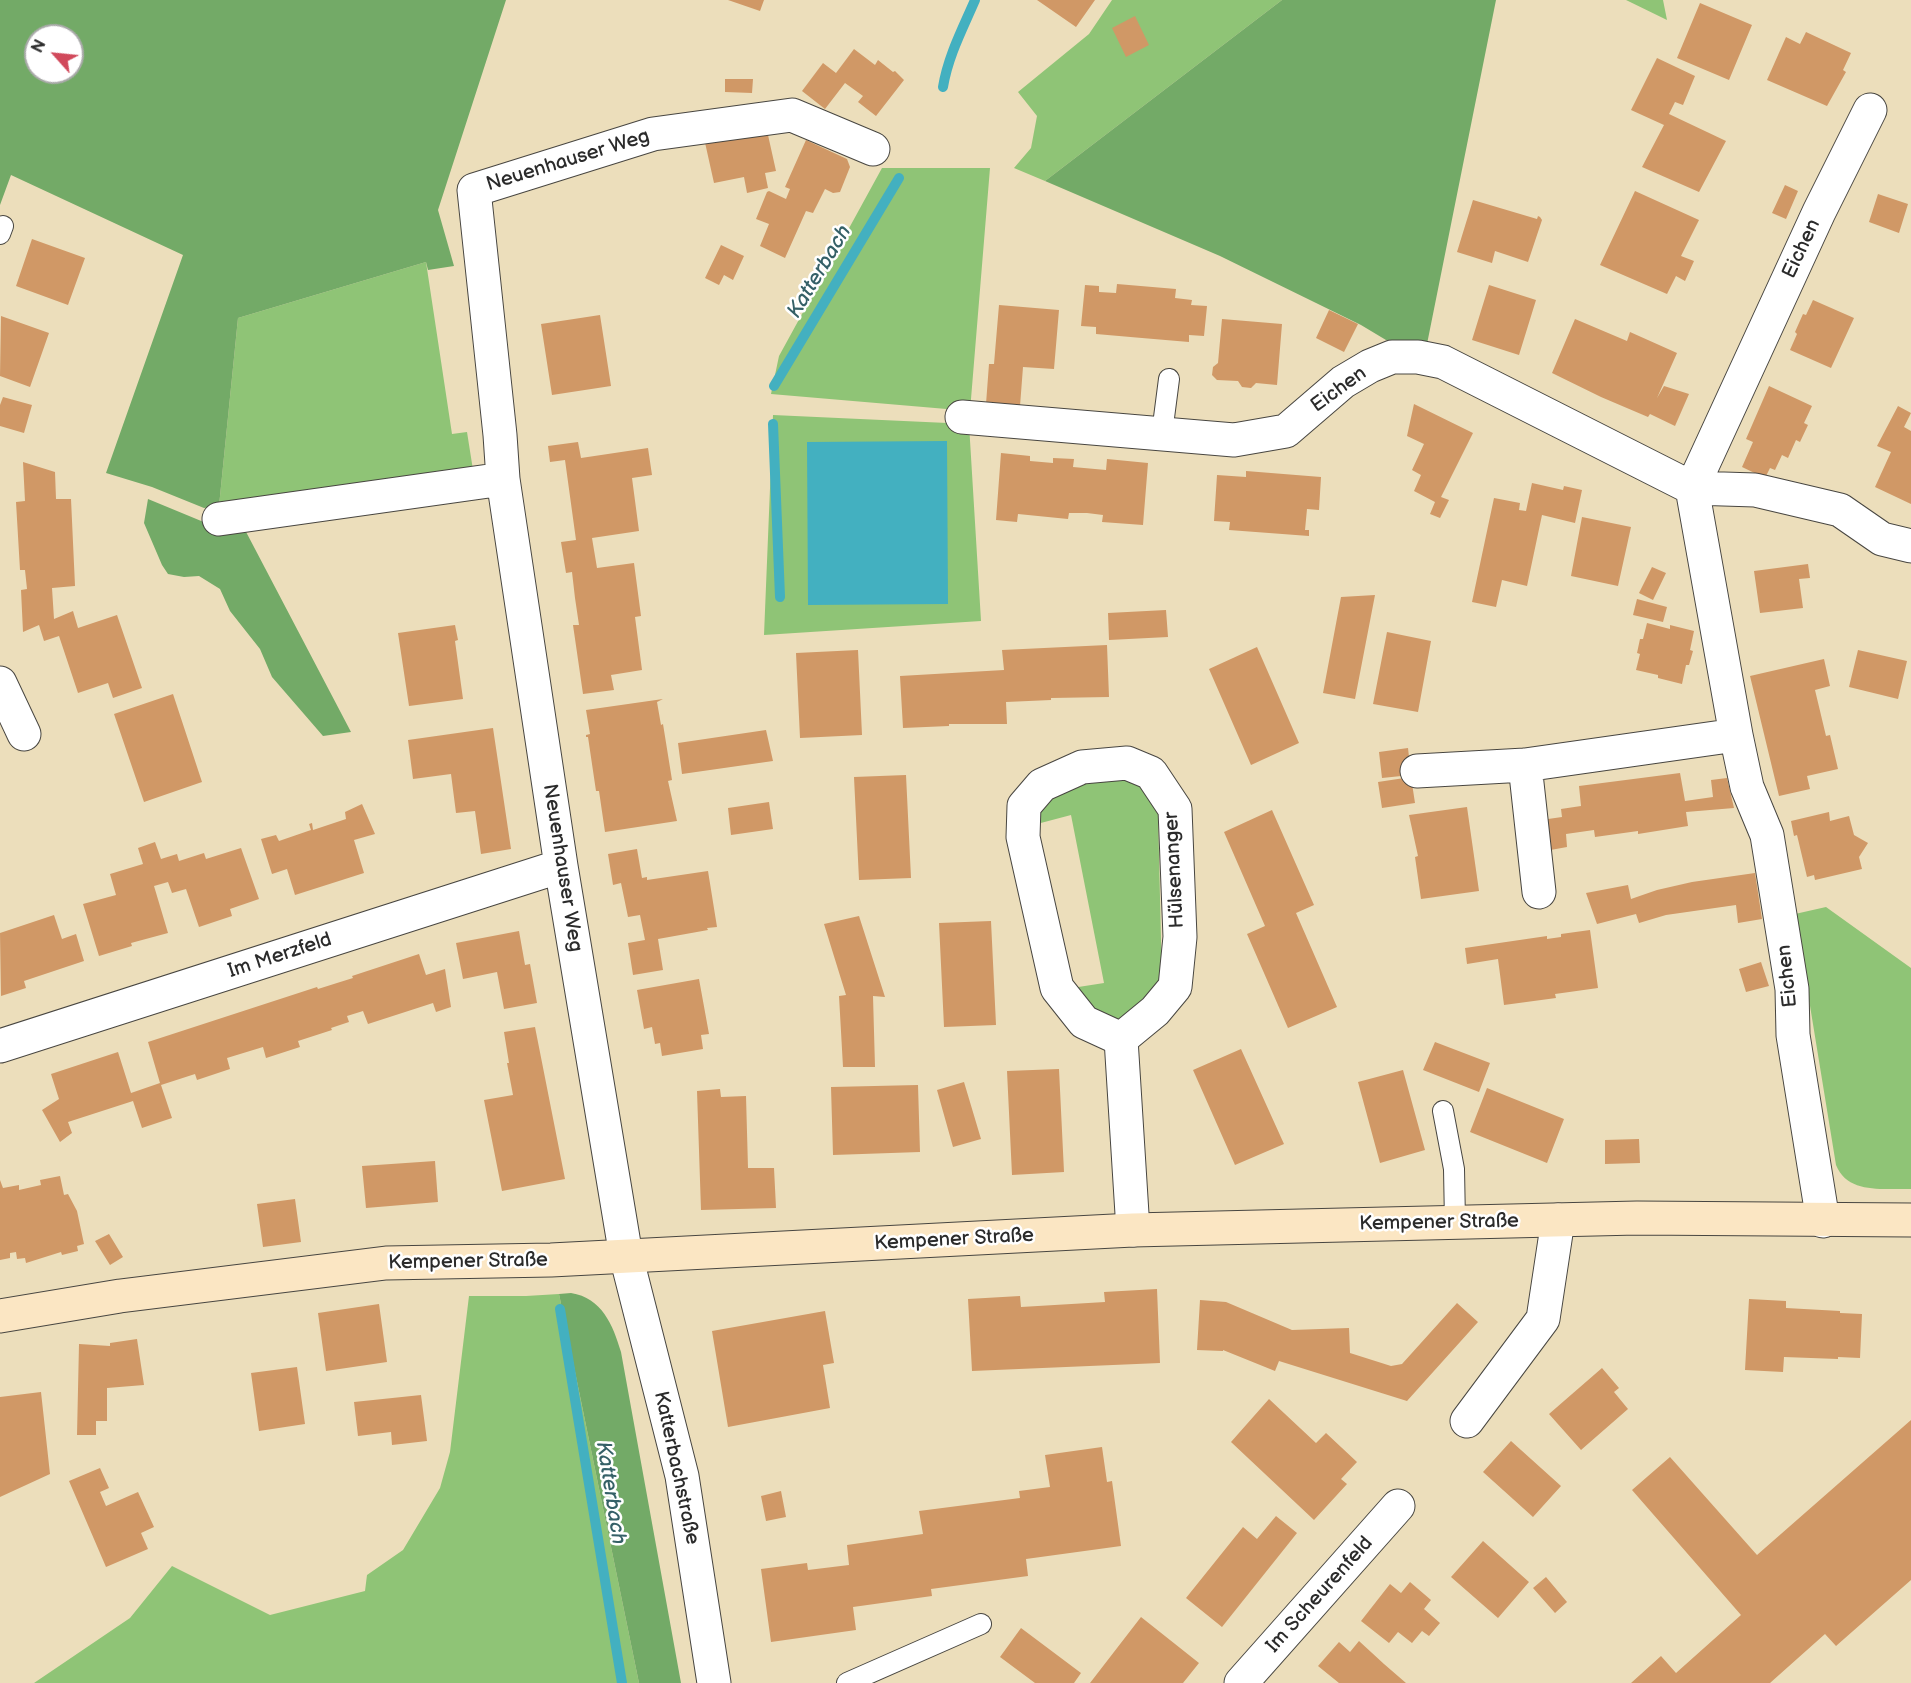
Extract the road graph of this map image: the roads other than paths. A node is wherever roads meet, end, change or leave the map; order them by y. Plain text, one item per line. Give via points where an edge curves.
1 (1870, 110) dead end
2 (873, 148) dead end
3 (1169, 379) dead end
4 (962, 417) dead end
5 (1162, 434) junction
6 (502, 479) junction
7 (1692, 488) junction
8 (219, 519) dead end
9 (1911, 546) edge
10 (0, 683) edge
11 (24, 734) dead end
12 (1736, 735) junction
13 (1525, 765) junction
14 (1417, 771) dead end
15 (561, 866) junction
16 (1539, 892) dead end
17 (1121, 1040) junction
18 (0, 1046) edge
19 (1443, 1112) dead end
20 (1558, 1220) junction
21 (1822, 1221) junction
22 (1911, 1221) edge
23 (1455, 1222) junction
24 (1133, 1230) junction
25 (626, 1256) junction
26 (0, 1316) edge
27 (1467, 1421) dead end
28 (1398, 1506) dead end
29 (981, 1624) dead end
30 (714, 1683) edge
31 (847, 1683) edge
32 (1241, 1683) edge

1 - 7 street, Eichen
2 - 6 street, Neuenhauser Weg via 792,115 653,135 474,190
3 - 5 lane
4 - 5 street, Eichen
5 - 7 street, Eichen via 1234,440 1286,431 1343,382 1370,366 1392,357 1418,357 1443,362
6 - 8 street
6 - 15 street, Neuenhauser Weg
7 - 9 street, Eichen via 1755,490 1840,510 1882,539
7 - 12 street, Eichen
10 - 11 street
12 - 13 street
12 - 21 street, Eichen via 1748,787 1767,835 1792,989 1793,1035
13 - 14 street
13 - 16 street
15 - 18 street, Im Merzfeld
15 - 25 street, Neuenhauser Weg
17 - 17 street, Hülsenanger via 1155,1011 1175,987 1180,937 1175,808 1151,772 1127,763 1082,767 1042,785 1024,806 1023,837 1057,988 1084,1022
17 - 24 street
19 - 23 lane via 1454,1169
20 - 21 main road, Kempener Straße
20 - 23 main road, Kempener Straße
20 - 27 street via 1544,1319
21 - 22 main road, Kempener Straße
23 - 24 main road, Kempener Straße
24 - 25 main road, Kempener Straße
25 - 26 main road, Kempener Straße via 386,1263 120,1296
25 - 30 street, Katterbachstraße via 682,1476
28 - 32 street, Im Scheurenfeld
29 - 31 lane

